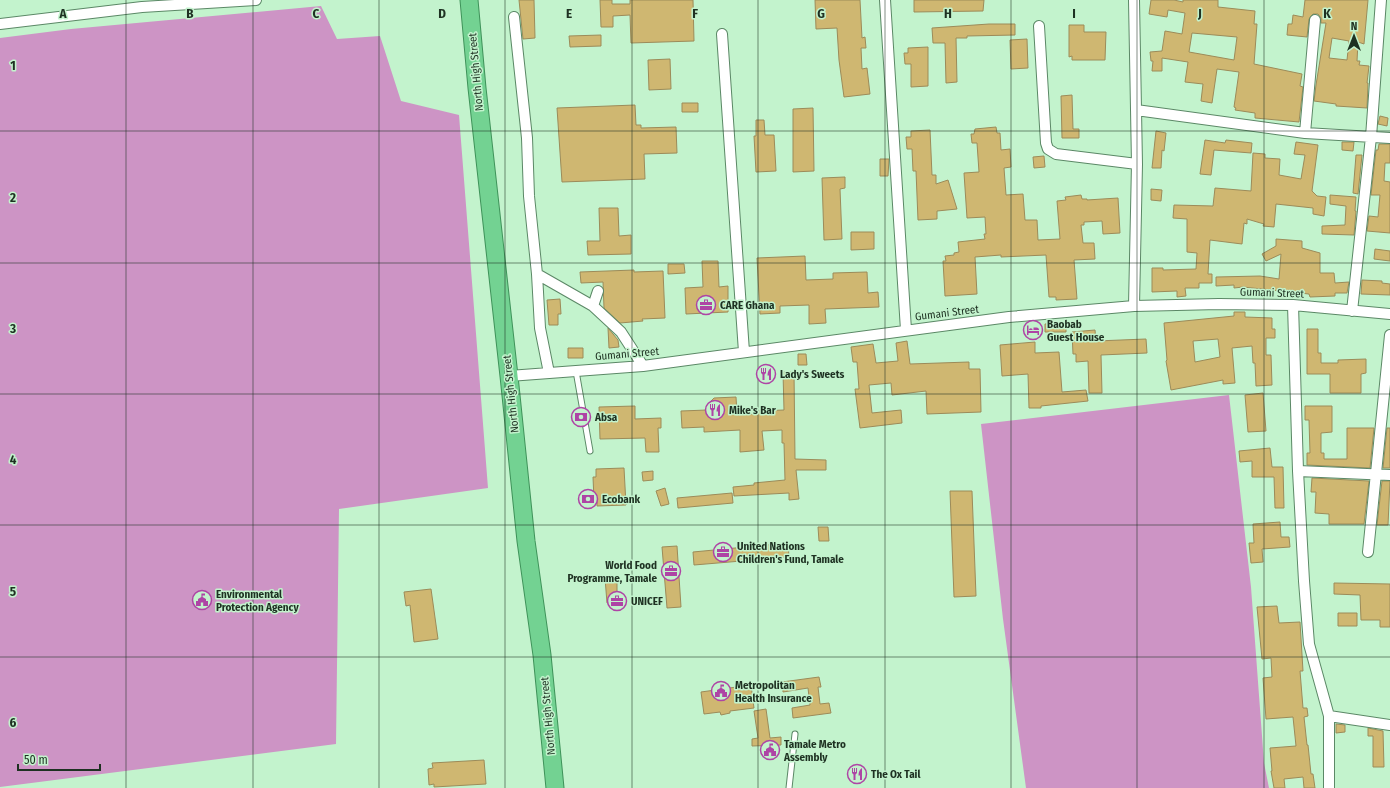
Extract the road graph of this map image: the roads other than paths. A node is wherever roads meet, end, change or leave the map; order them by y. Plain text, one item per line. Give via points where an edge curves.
1 (256, 0) edge
2 (469, 0) edge
3 (885, 0) edge
4 (1134, 0) edge
5 (1381, 0) edge
6 (514, 16) dead end
7 (1315, 20) dead end
8 (0, 24) edge
9 (1039, 26) dead end
10 (722, 34) dead end
11 (1136, 110) junction
12 (1305, 133) junction
13 (1372, 137) junction
14 (1390, 138) edge
15 (1137, 164) junction
16 (537, 274) junction
17 (598, 291) dead end
18 (1293, 304) junction
19 (593, 306) junction
20 (1134, 306) junction
21 (1352, 311) junction
22 (1390, 314) edge
23 (906, 330) junction
24 (1390, 335) edge
25 (744, 352) junction
26 (643, 366) junction
27 (576, 371) junction
28 (549, 373) junction
29 (510, 376) junction
30 (590, 451) dead end
31 (1298, 471) junction
32 (1376, 474) junction
33 (1390, 475) edge
34 (1368, 552) dead end
35 (1329, 716) junction
36 (1390, 725) edge
37 (795, 734) dead end
38 (555, 788) edge
39 (789, 788) edge
40 (1329, 788) edge

1 - 8 street via 142,7
2 - 29 highway, North High Street via 476,88
3 - 23 street
4 - 11 street
5 - 13 street
6 - 16 street
7 - 12 street
9 - 15 street via 1048,149 1056,154
10 - 25 street
11 - 12 street
11 - 15 street
12 - 13 street
13 - 14 street
13 - 21 street
15 - 20 street
16 - 19 street
16 - 28 street via 540,328
17 - 19 street
18 - 20 street, Gumani Street
18 - 21 street, Gumani Street
18 - 31 street
19 - 26 street via 621,332
20 - 23 street, Gumani Street via 1009,317
21 - 22 street, Gumani Street
23 - 25 street, Gumani Street
24 - 32 street
25 - 26 street, Gumani Street
26 - 27 street, Gumani Street
27 - 28 street, Gumani Street
27 - 30 lane
28 - 29 street, Gumani Street
29 - 38 highway, North High Street via 526,541 542,655
31 - 32 street
31 - 35 street via 1309,644
32 - 33 street
32 - 34 street
35 - 36 street
35 - 40 street
37 - 39 lane

